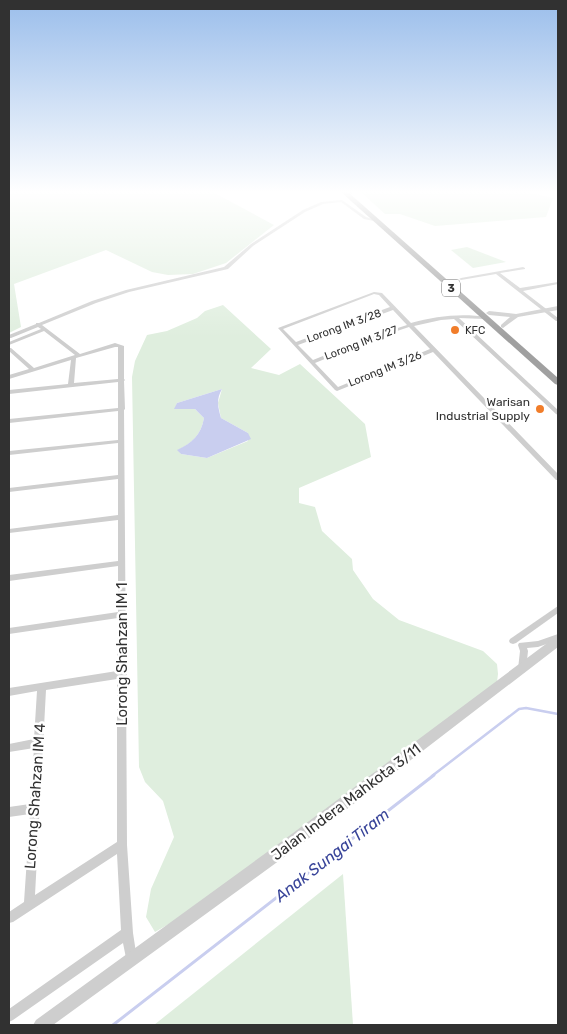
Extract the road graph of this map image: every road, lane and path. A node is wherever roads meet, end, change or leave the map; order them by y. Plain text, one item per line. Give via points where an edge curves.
1 (259, 240) edge
2 (397, 240) edge
3 (404, 240) edge
4 (523, 268) dead end
5 (497, 272) junction
6 (461, 279) dead end
7 (558, 283) edge
8 (519, 290) junction
9 (394, 308) junction
10 (558, 308) edge
11 (475, 309) junction
12 (545, 310) junction
13 (487, 316) junction
14 (516, 316) junction
15 (455, 317) junction
16 (464, 317) junction
17 (558, 320) edge
18 (38, 324) junction
19 (410, 325) junction
20 (503, 326) junction
21 (44, 329) junction
22 (9, 337) edge
23 (9, 344) edge
24 (295, 344) junction
25 (9, 349) edge
26 (433, 350) junction
27 (76, 356) junction
28 (312, 362) junction
29 (33, 370) junction
30 (558, 373) edge
31 (9, 377) edge
32 (122, 380) junction
33 (558, 382) edge
34 (71, 385) junction
35 (9, 392) edge
36 (122, 409) junction
37 (558, 413) edge
38 (9, 421) edge
39 (122, 441) junction
40 (9, 454) edge
41 (120, 477) junction
42 (558, 478) edge
43 (9, 490) edge
44 (120, 517) junction
45 (9, 531) edge
46 (121, 564) junction
47 (9, 578) edge
48 (558, 609) edge
49 (122, 614) junction
50 (9, 631) edge
51 (558, 637) edge
52 (558, 641) edge
53 (522, 645) junction
54 (541, 655) junction
55 (522, 670) junction
56 (123, 674) junction
57 (42, 687) junction
58 (9, 692) edge
59 (38, 744) junction
60 (9, 748) edge
61 (34, 808) junction
62 (9, 812) edge
63 (122, 845) junction
64 (29, 905) junction
65 (9, 918) edge
66 (127, 933) junction
67 (131, 960) junction
68 (9, 1016) edge
69 (41, 1025) edge

1 - 18 street via 226,268 128,291
2 - 11 highway, 3
3 - 13 highway, 3
4 - 5 street
5 - 6 street
5 - 8 street
7 - 8 street
8 - 12 street
9 - 19 street
9 - 24 street, Lorong IM 3/28
9 - 24 street via 377,292 280,328
10 - 12 street
11 - 13 highway, 3
11 - 16 street
12 - 14 street
12 - 17 street
13 - 14 street
13 - 16 street, Lorong IM 3/27
13 - 20 highway, 3
13 - 33 highway, 3
14 - 20 street
15 - 16 street, Lorong IM 3/27
15 - 19 street, Lorong IM 3/27
15 - 37 street
18 - 21 street
18 - 22 street
19 - 26 street
19 - 28 street, Lorong IM 3/27
20 - 30 highway, 3
21 - 23 street
21 - 27 street
24 - 28 street
25 - 29 street
26 - 28 street, Lorong IM 3/26 via 337,389
26 - 42 street
27 - 29 street
27 - 32 street, Lorong Shahzan IM 1 via 117,344 121,348
27 - 34 street
29 - 31 street
32 - 34 street
32 - 36 street, Lorong Shahzan IM 1
34 - 35 street
36 - 38 street
36 - 39 street, Lorong Shahzan IM 1
39 - 40 street
39 - 41 street, Lorong Shahzan IM 1
41 - 43 street
41 - 44 street, Lorong Shahzan IM 1
44 - 45 street
44 - 46 street, Lorong Shahzan IM 1
46 - 47 street
46 - 49 street, Lorong Shahzan IM 1
48 - 53 street via 513,640
49 - 50 street
49 - 56 street, Lorong Shahzan IM 1
51 - 53 street
52 - 54 street, Jalan Indera Mahkota 3/11
53 - 54 street
53 - 55 street
54 - 55 street, Jalan Indera Mahkota 3/11
55 - 67 street, Jalan Indera Mahkota 3/11
56 - 57 street
56 - 63 street, Lorong Shahzan IM 1
57 - 58 street
57 - 59 street, Lorong Shahzan IM 4
59 - 60 street
59 - 61 street, Lorong Shahzan IM 4
61 - 62 street
61 - 64 street, Lorong Shahzan IM 4
63 - 64 street
63 - 66 street, Lorong Shahzan IM 1
64 - 65 street
66 - 67 street, Lorong Shahzan IM 1
66 - 68 street
67 - 69 street, Jalan Indera Mahkota 3/11

